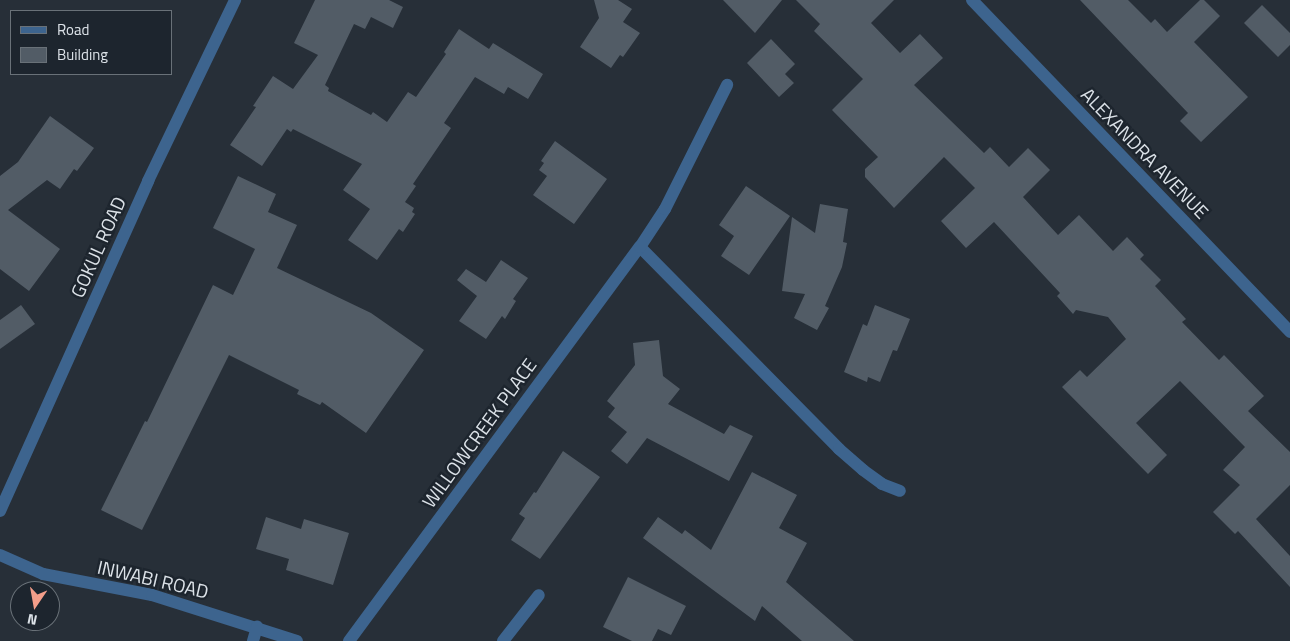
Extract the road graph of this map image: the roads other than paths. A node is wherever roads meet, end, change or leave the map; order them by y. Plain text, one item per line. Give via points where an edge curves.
1 (235, 0) edge
2 (972, 0) edge
3 (727, 85) dead end
4 (640, 247) junction
5 (1290, 332) edge
6 (900, 491) dead end
7 (0, 511) edge
8 (0, 555) edge
9 (539, 595) dead end
10 (258, 627) junction
11 (253, 641) edge
12 (297, 641) edge
13 (348, 641) edge
14 (503, 641) edge

1 - 7 street, GOKUL ROAD via 148,181
2 - 5 street, ALEXANDRA AVENUE
3 - 4 street, WILLOWCREEK PLACE via 665,209
4 - 6 street via 839,449 882,484
4 - 13 street, WILLOWCREEK PLACE
8 - 10 street, INWABI ROAD via 43,574 152,595
9 - 14 street
10 - 11 street
10 - 12 street, INWABI ROAD

